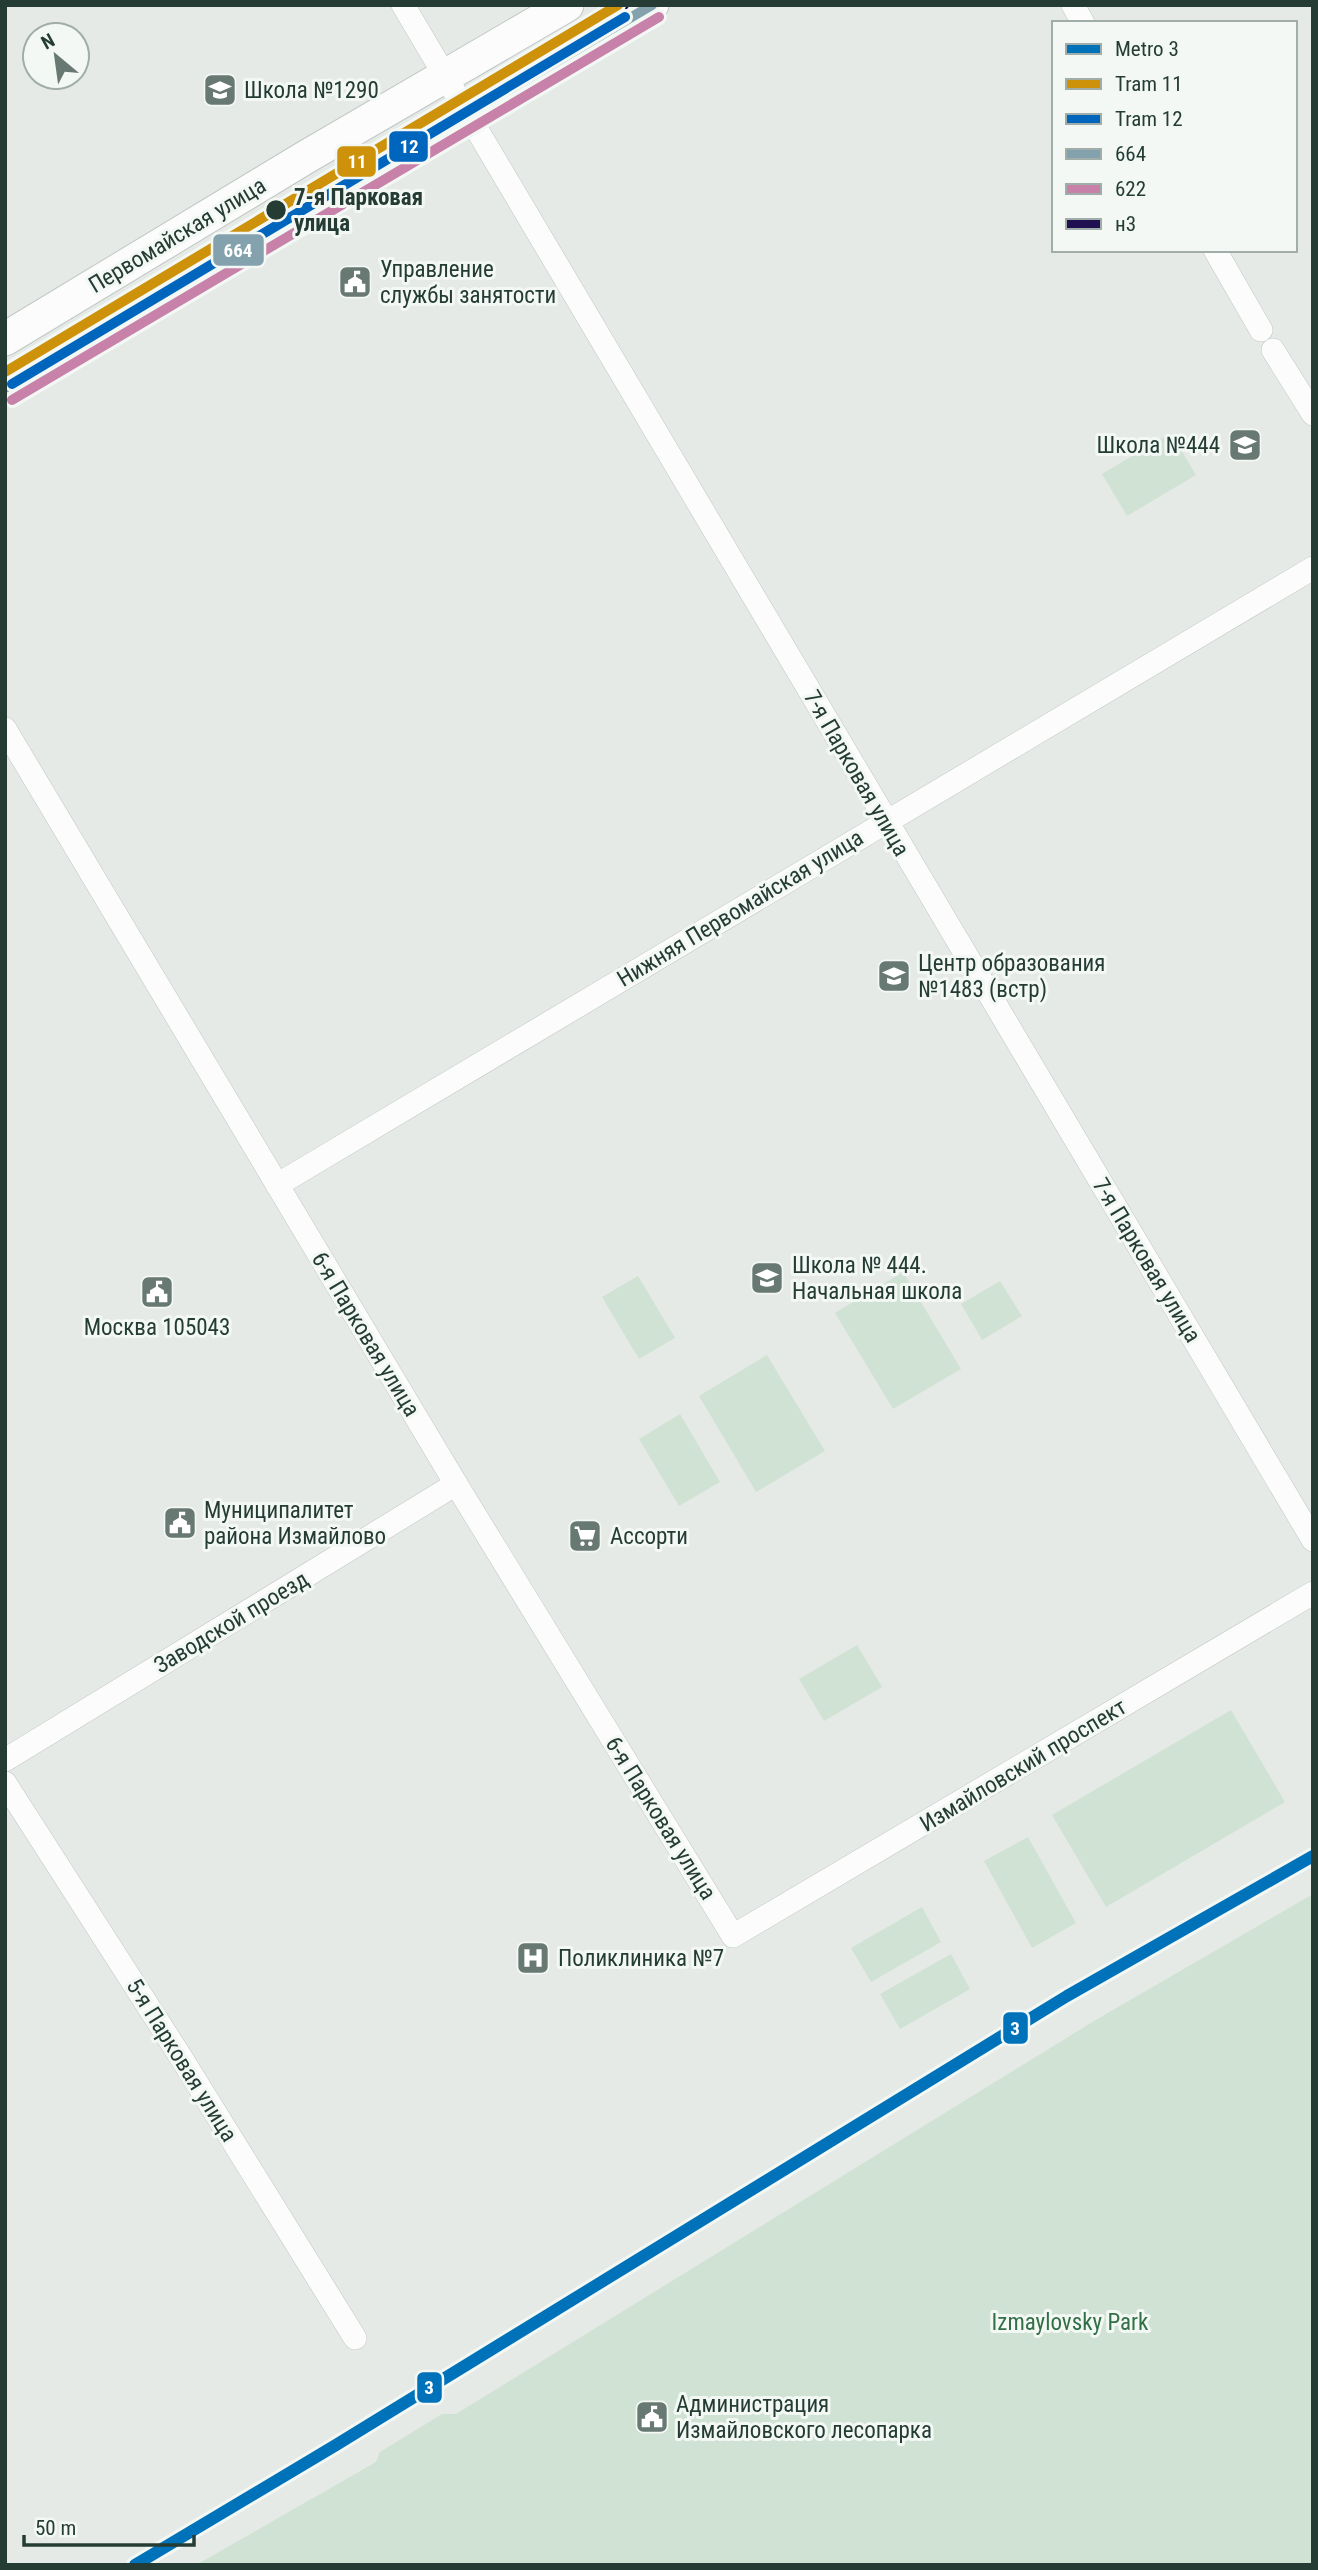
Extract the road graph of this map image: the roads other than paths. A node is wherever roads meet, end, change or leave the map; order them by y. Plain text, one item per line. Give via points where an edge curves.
1 (403, 5) edge
2 (567, 5) edge
3 (652, 5) edge
4 (1073, 5) edge
5 (1082, 21) edge
6 (445, 76) junction
7 (468, 115) junction
8 (1216, 252) edge
9 (1261, 330) dead end
10 (5, 339) edge
11 (1273, 350) dead end
12 (5, 388) edge
13 (1313, 414) edge
14 (1313, 568) edge
15 (5, 729) edge
16 (886, 821) junction
17 (277, 1185) junction
18 (456, 1484) junction
19 (1313, 1540) edge
20 (1313, 1594) edge
21 (5, 1760) edge
22 (5, 1783) edge
23 (733, 1936) joint
24 (355, 2338) dead end

1 - 6 street, 7-я Парковая улица
2 - 6 main road, Первомайская улица
3 - 7 main road, Первомайская улица
4 - 5 street
6 - 7 street, 7-я Парковая улица
6 - 10 main road, Первомайская улица
7 - 12 main road, Первомайская улица
7 - 16 street, 7-я Парковая улица
8 - 9 street
11 - 13 street
14 - 16 street, Нижняя Первомайская улица
15 - 17 street, 6-я Парковая улица
16 - 17 street, Нижняя Первомайская улица
16 - 19 street, 7-я Парковая улица
17 - 18 street, 6-я Парковая улица
18 - 21 street, Заводской проезд
18 - 23 street, 6-я Парковая улица
20 - 23 street, Измайловский проспект
22 - 24 street, 5-я Парковая улица

